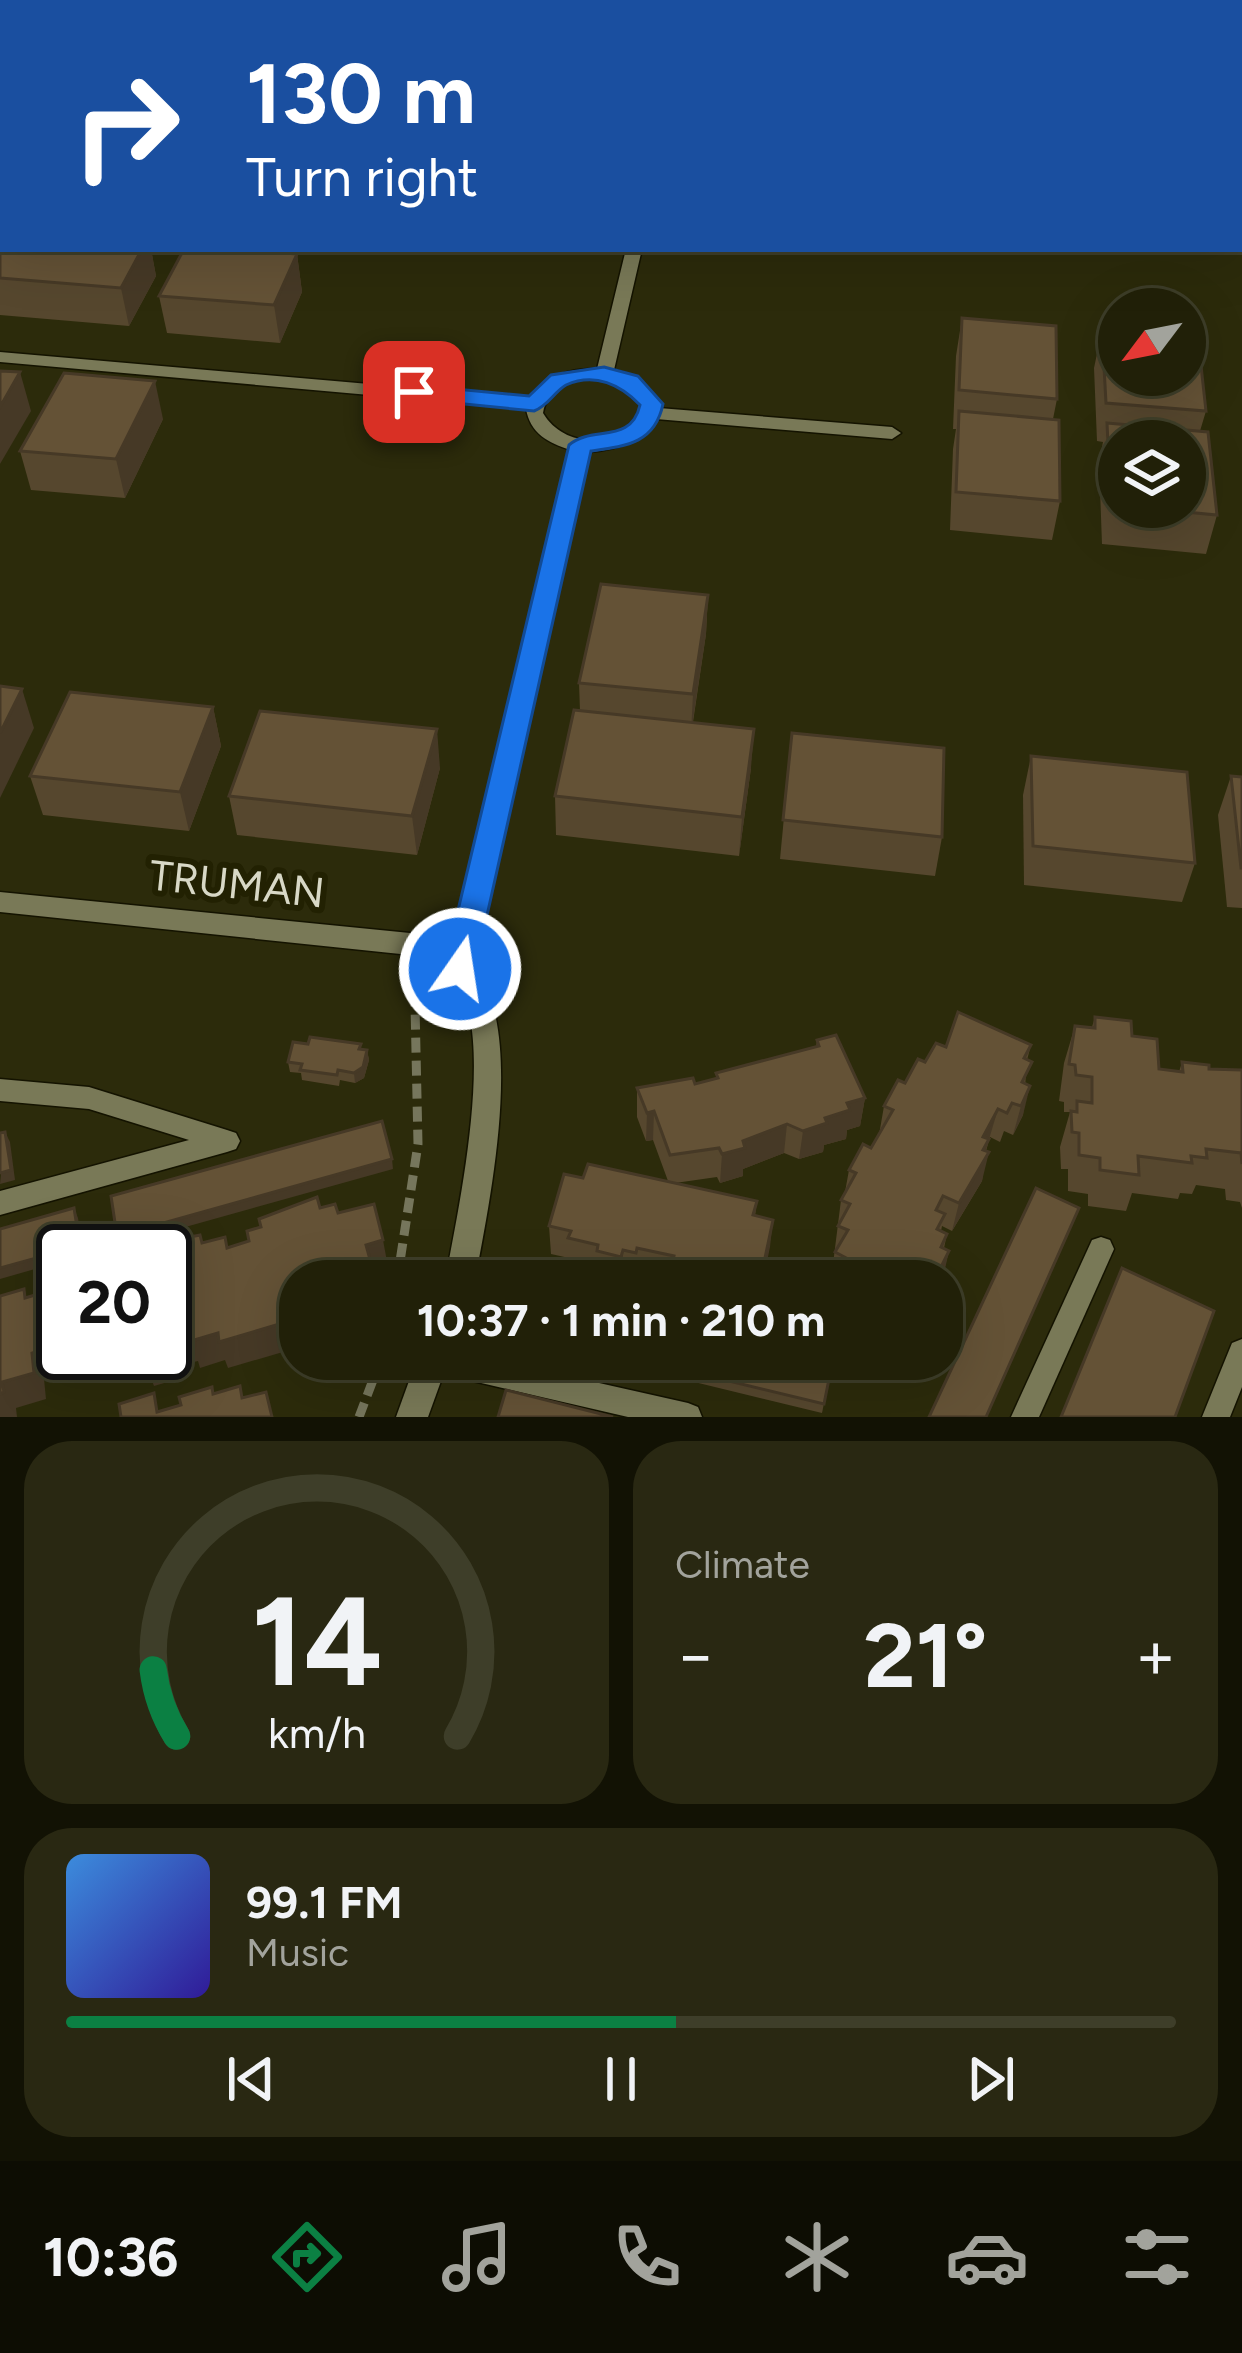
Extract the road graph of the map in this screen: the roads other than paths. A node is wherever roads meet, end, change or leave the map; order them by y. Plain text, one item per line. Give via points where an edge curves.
1 (633, 252) edge
2 (0, 357) edge
3 (604, 374) junction
4 (534, 404) junction
5 (652, 412) junction
6 (892, 433) dead end
7 (581, 445) junction
8 (0, 902) edge
9 (460, 969) junction
10 (0, 1090) edge
11 (0, 1203) edge
12 (1101, 1249) dead end
13 (464, 1260) edge
14 (1242, 1352) edge
15 (426, 1380) edge
16 (526, 1380) edge
17 (412, 1417) edge
18 (688, 1417) edge
19 (1025, 1417) edge
20 (1216, 1417) edge

1 - 3 lane
2 - 4 lane
3 - 4 lane via 559,380
3 - 5 lane via 640,388
4 - 7 lane via 544,430
5 - 6 lane
5 - 7 lane via 629,438
7 - 9 lane
8 - 9 street, TRUMAN via 410,944
9 - 13 street via 475,992 484,1070 480,1173
10 - 11 lane via 89,1098 226,1141
12 - 19 lane
14 - 20 lane
15 - 17 street
16 - 18 lane

